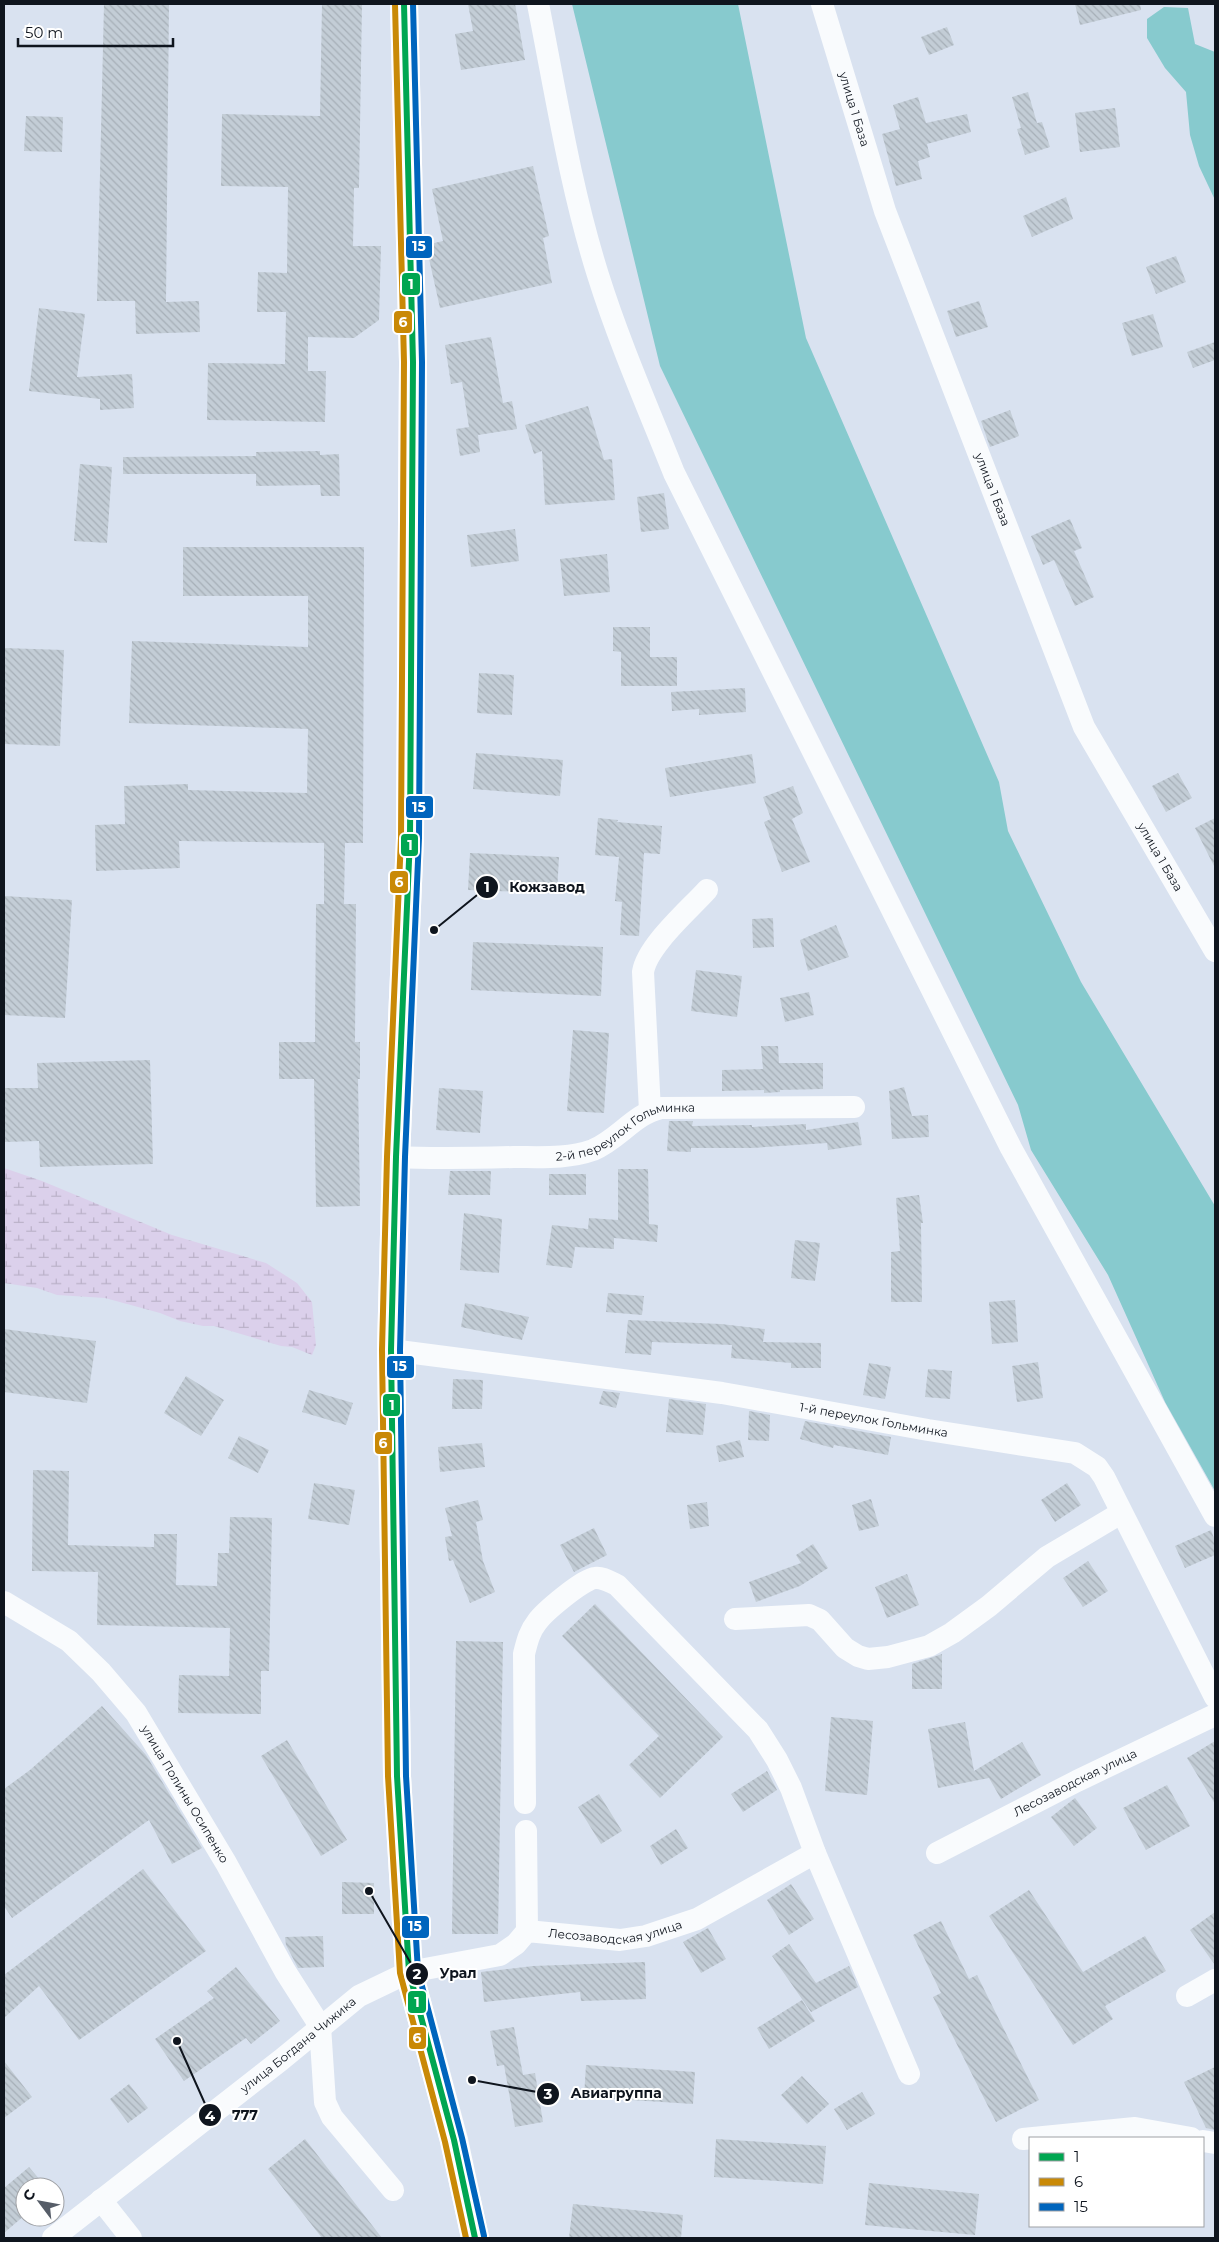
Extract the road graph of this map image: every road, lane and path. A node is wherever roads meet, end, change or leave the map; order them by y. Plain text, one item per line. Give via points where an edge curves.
1 (404, 4) edge
2 (538, 4) edge
3 (822, 4) edge
4 (707, 890) dead end
5 (1215, 951) edge
6 (854, 1107) dead end
7 (650, 1110) junction
8 (396, 1157) junction
9 (391, 1350) junction
10 (1121, 1513) junction
11 (1215, 1516) edge
12 (4, 1602) edge
13 (736, 1619) dead end
14 (1215, 1697) edge
15 (1215, 1715) edge
16 (524, 1803) dead end
17 (526, 1831) dead end
18 (815, 1853) junction
19 (937, 1853) dead end
20 (527, 1931) junction
21 (409, 1972) junction
22 (1215, 1980) edge
23 (1187, 1996) dead end
24 (320, 2026) junction
25 (910, 2074) dead end
26 (1043, 2137) edge
27 (1185, 2137) edge
28 (1029, 2138) edge
29 (1023, 2139) dead end
30 (393, 2190) dead end
31 (102, 2200) junction
32 (53, 2238) edge
33 (131, 2238) edge
34 (475, 2238) edge

1 - 8 main road via 413,362 410,838
2 - 11 street via 575,193 598,275 674,473 1011,1148
3 - 5 street, улица 1 База via 886,210 1084,727
4 - 7 street via 657,944 644,963
6 - 7 street, 2-й переулок Гольминка
7 - 8 street, 2-й переулок Гольминка via 594,1150 567,1156
8 - 9 main road
9 - 10 street, 1-й переулок Гольминка via 722,1392 1075,1453 1097,1467
9 - 21 main road via 397,1776
10 - 13 street via 1047,1557 988,1606 929,1646 868,1659 845,1648 820,1620 809,1615
10 - 14 street, 1-й переулок Гольминка
12 - 24 street, улица Полины Осипенко via 69,1642 101,1672 136,1713 226,1863 284,1971
15 - 19 street, Лесозаводская улица
16 - 18 street via 524,1654 528,1636 538,1620 585,1581 595,1578 617,1585 758,1730 791,1788
17 - 20 street
18 - 20 street, Лесозаводская улица via 697,1918 646,1936 620,1940
18 - 25 street
20 - 21 street via 500,1955
21 - 24 street, улица Богдана Чижика via 358,1996
21 - 34 main road via 454,2140
22 - 23 street
24 - 30 street via 325,2102 332,2117
24 - 31 street, улица Богдана Чижика
26 - 27 street via 1135,2128
28 - 29 street
31 - 32 street, улица Богдана Чижика
31 - 33 street

